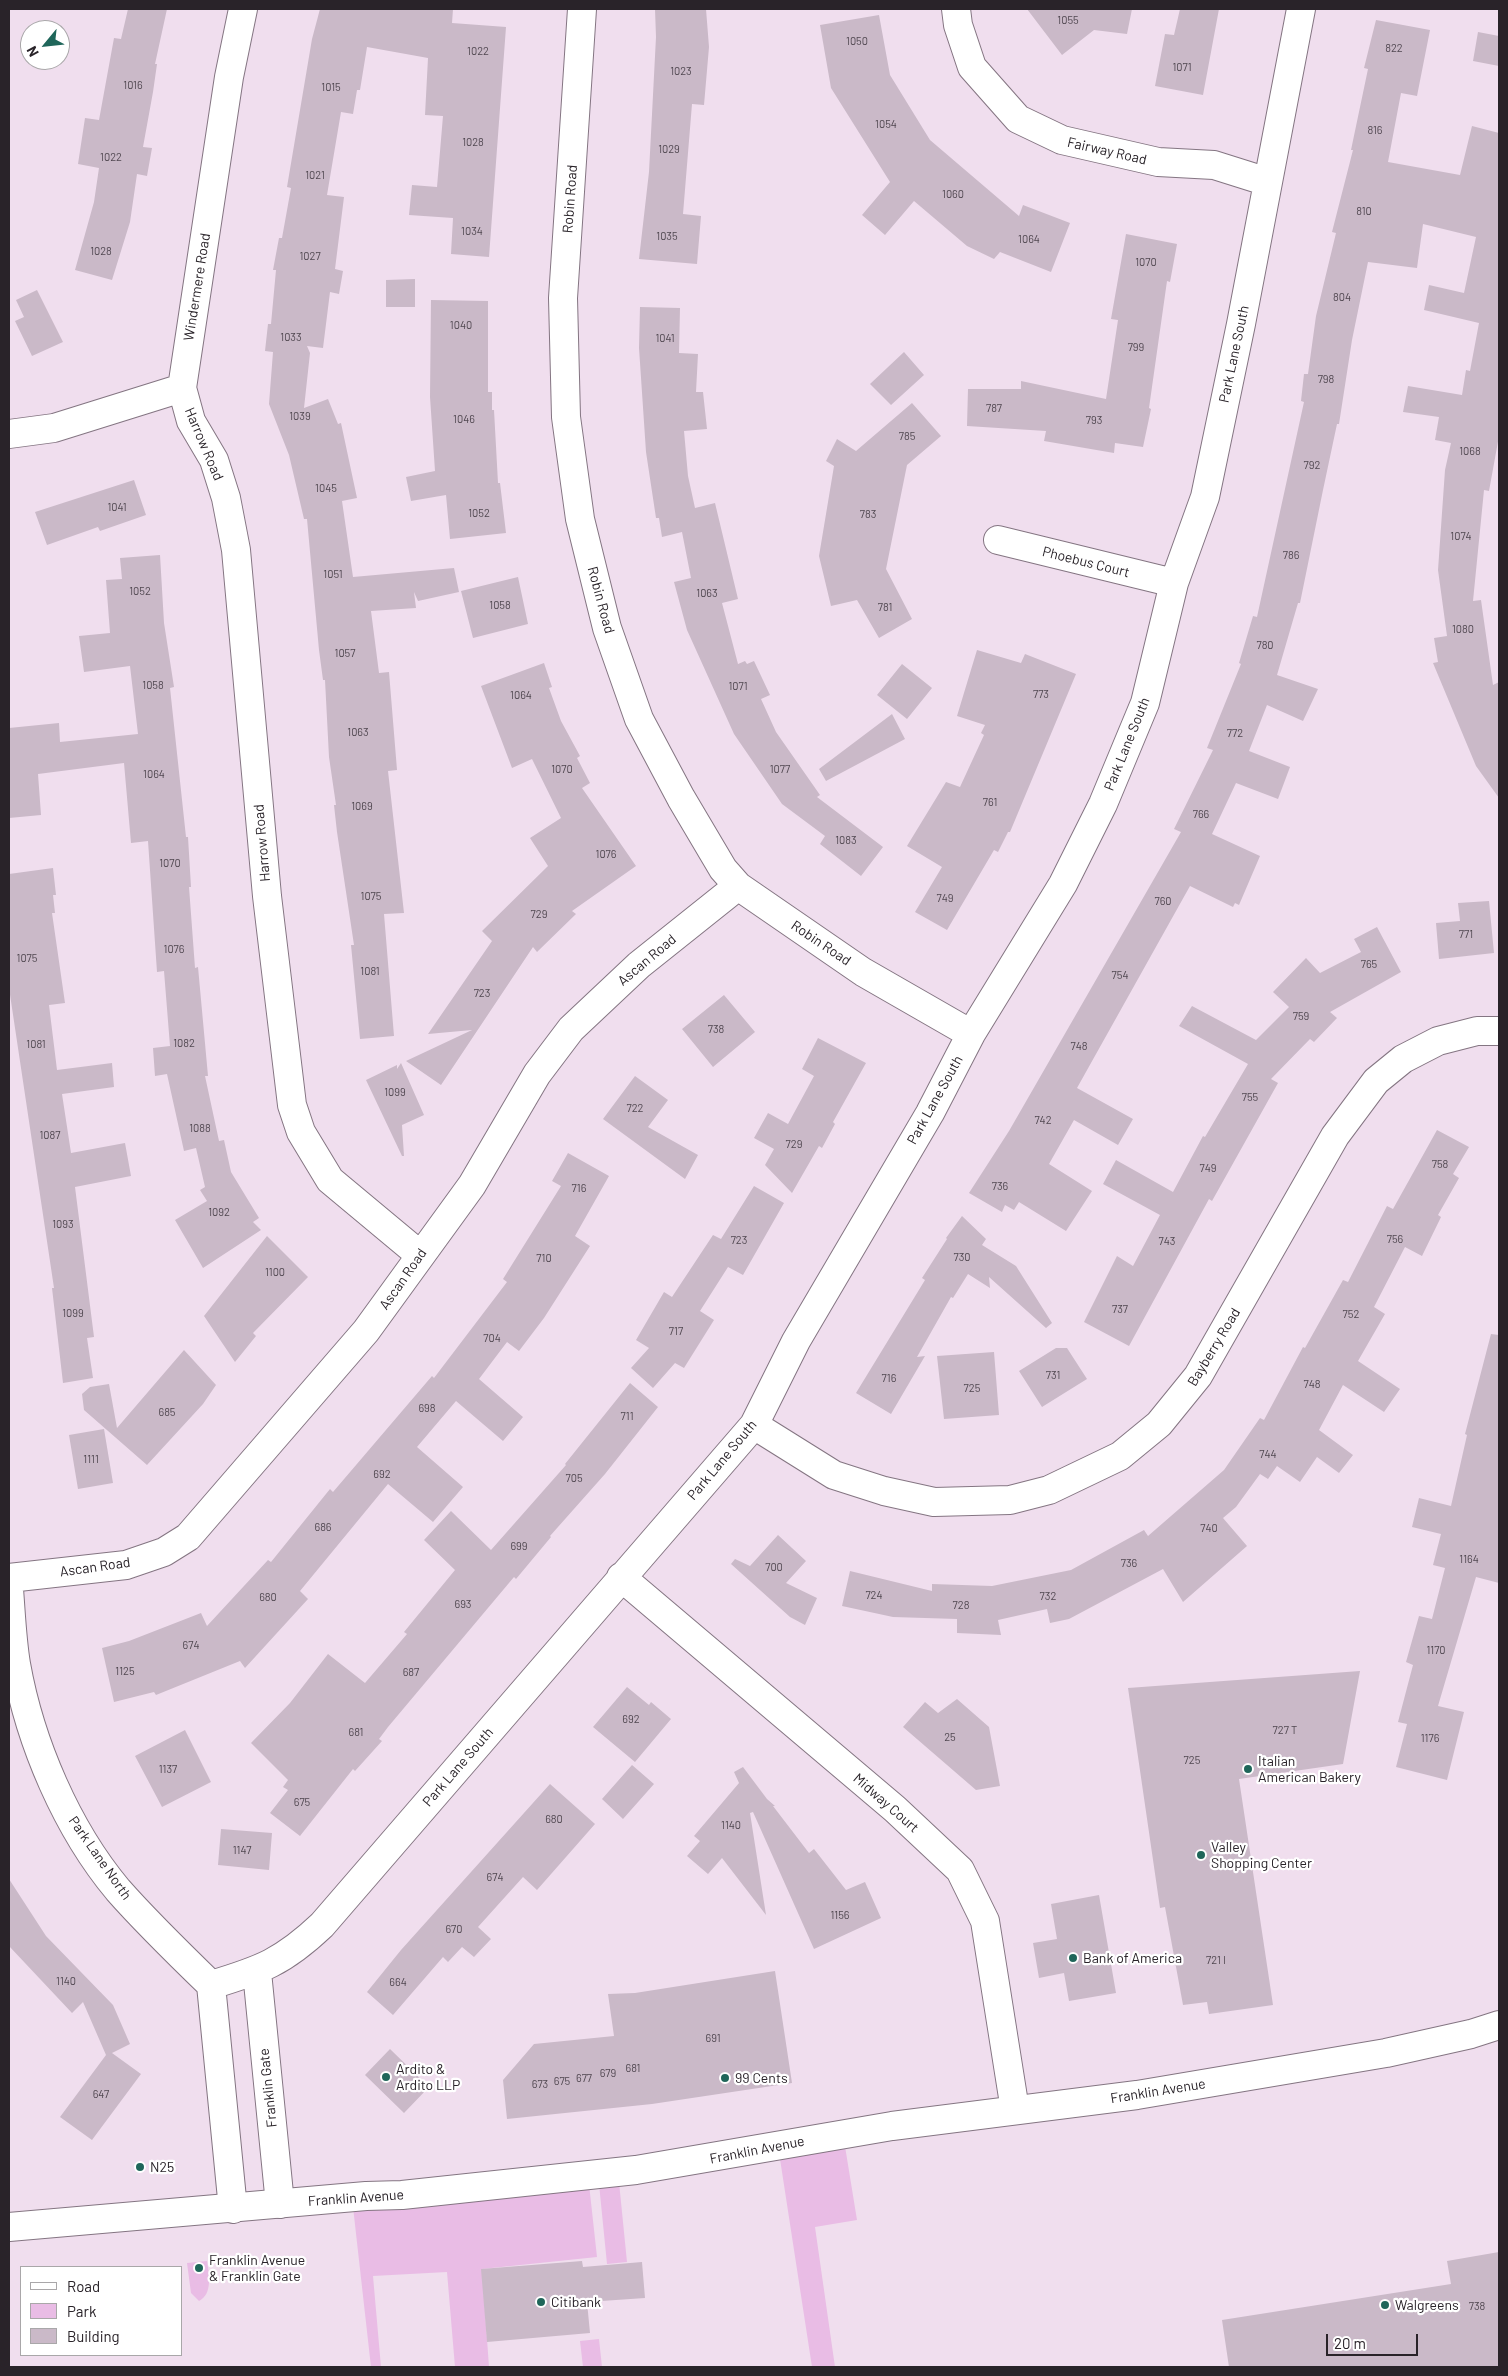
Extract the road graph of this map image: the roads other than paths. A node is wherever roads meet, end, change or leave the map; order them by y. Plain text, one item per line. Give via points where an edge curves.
1 (243, 9) edge
2 (582, 9) edge
3 (956, 9) edge
4 (1301, 9) edge
5 (1268, 182) junction
6 (182, 388) junction
7 (9, 434) edge
8 (998, 540) dead end
9 (1174, 583) junction
10 (738, 886) junction
11 (1499, 1031) edge
12 (971, 1034) junction
13 (420, 1255) junction
14 (754, 1425) junction
15 (621, 1577) junction
16 (9, 1578) edge
17 (9, 1589) edge
18 (257, 1972) junction
19 (210, 1985) junction
20 (1499, 2025) edge
21 (1015, 2110) junction
22 (280, 2204) junction
23 (233, 2209) junction
24 (9, 2227) edge

1 - 6 street, Windermere Road via 229,77
2 - 10 street, Robin Road via 564,298 566,417 580,520 607,628 639,719 718,862
3 - 5 street, Fairway Road via 972,67 1018,119 1062,140 1158,162 1214,165
4 - 5 street, Park Lane South
5 - 9 street, Park Lane South via 1205,497
6 - 7 street via 54,428
6 - 13 street, Harrow Road via 192,421 214,460 226,498 236,550 267,896 292,1105 301,1132 330,1180
8 - 9 street, Phoebus Court
9 - 12 street, Park Lane South via 1145,703 1103,804 1063,884
10 - 12 street, Robin Road via 863,972
10 - 13 street, Ascan Road via 639,965 571,1029 538,1074 472,1185
11 - 14 street, Bayberry Road via 1477,1031 1438,1040 1403,1059 1376,1081 1335,1136 1198,1376 1159,1424 1120,1456 1041,1492 1010,1500 934,1502 834,1475
12 - 14 street, Park Lane South via 930,1113 796,1341
13 - 16 street, Ascan Road via 366,1331 188,1537 164,1552 126,1565
14 - 15 street, Park Lane South
15 - 18 street, Park Lane South via 322,1925 288,1955
15 - 21 street, Midway Court via 895,1810 960,1870 985,1921
17 - 19 street, Park Lane North via 16,1663 25,1703 55,1788 79,1833 118,1889
18 - 19 street, Park Lane South
18 - 22 street, Franklin Gate
19 - 23 street
20 - 21 street, Franklin Avenue via 1386,2053 1137,2095
21 - 22 street, Franklin Avenue via 892,2126 632,2171
22 - 23 street, Franklin Avenue
23 - 24 street, Franklin Avenue

